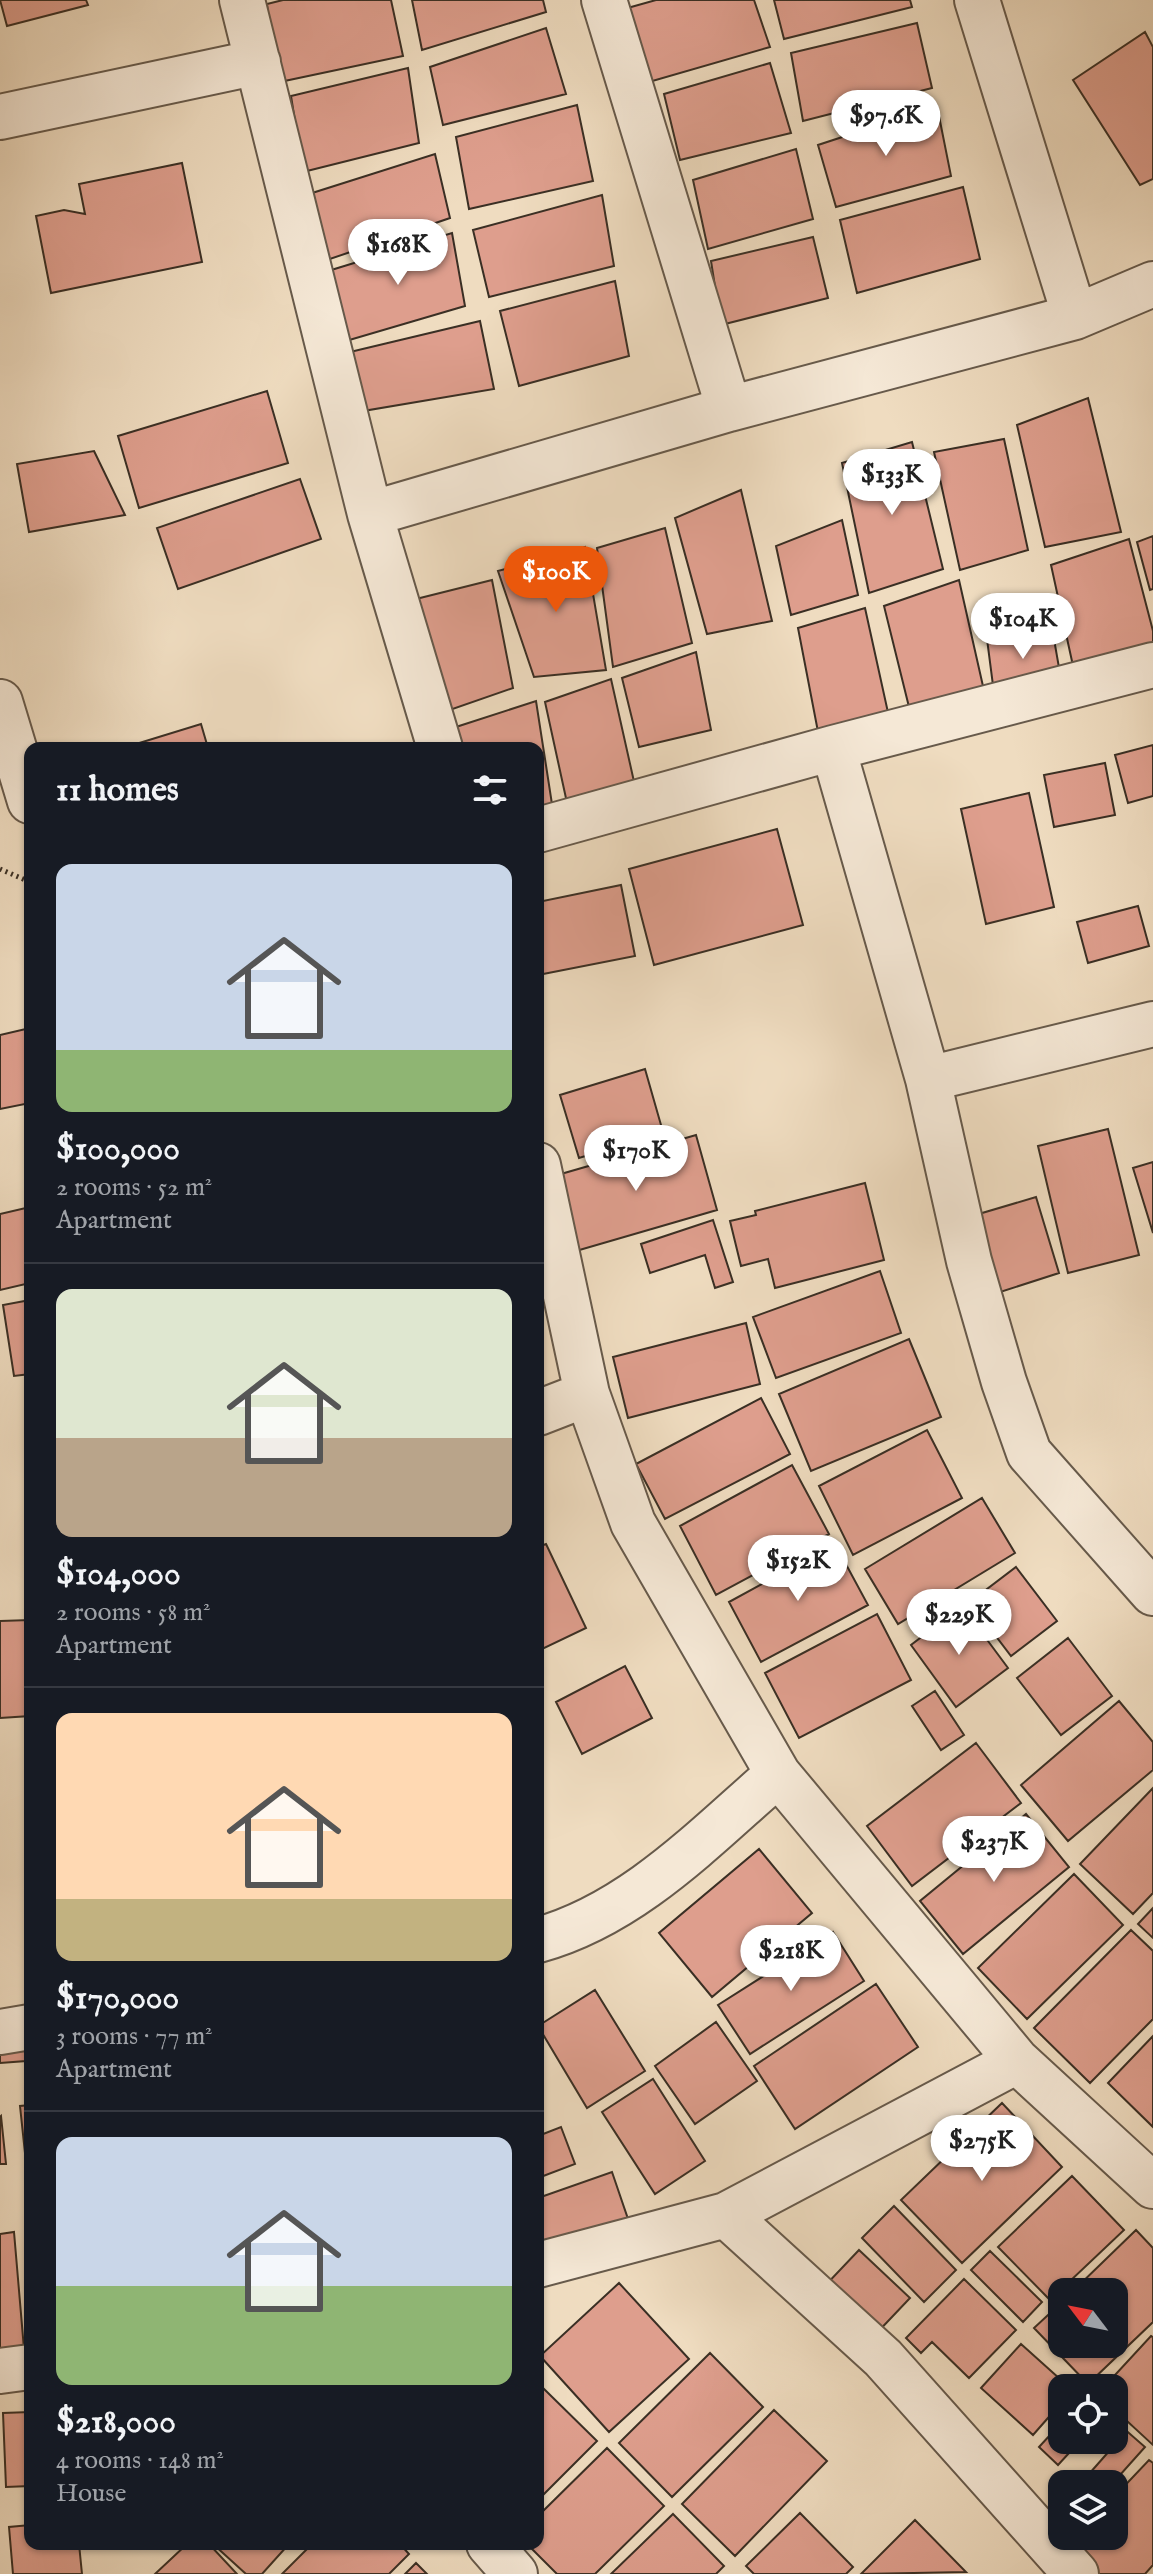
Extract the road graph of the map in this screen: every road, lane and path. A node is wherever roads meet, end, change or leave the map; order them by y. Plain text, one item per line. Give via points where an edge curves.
1 (242, 0) edge
2 (604, 0) edge
3 (977, 0) edge
4 (258, 62) junction
5 (0, 117) edge
6 (1153, 284) edge
7 (1075, 317) junction
8 (729, 409) junction
9 (370, 514) junction
10 (1153, 665) edge
11 (0, 702) edge
12 (438, 742) edge
13 (833, 748) junction
14 (24, 781) edge
15 (544, 828) edge
16 (0, 869) edge
17 (24, 879) edge
18 (1153, 1024) edge
19 (928, 1079) junction
20 (544, 1193) edge
21 (587, 1394) junction
22 (544, 1411) edge
23 (1153, 1593) edge
24 (778, 1774) junction
25 (544, 1938) edge
26 (24, 2028) edge
27 (0, 2032) edge
28 (1017, 2061) junction
29 (1153, 2186) edge
30 (726, 2215) junction
31 (544, 2263) edge
32 (24, 2368) edge
33 (0, 2371) edge
34 (494, 2550) edge
35 (515, 2574) edge
36 (1076, 2574) edge

1 - 4 street
2 - 8 street
3 - 7 street
4 - 5 street
4 - 9 street
6 - 7 street
7 - 8 street
8 - 9 street
9 - 12 street
10 - 13 street
11 - 14 street
13 - 15 street
13 - 19 street
16 - 17 path
18 - 19 street
19 - 23 street via 969,1261 1029,1453
20 - 21 street
21 - 22 street
21 - 24 street via 633,1523
24 - 25 street via 643,1891
24 - 28 street
26 - 27 street
28 - 29 street
28 - 30 street
30 - 31 street
30 - 36 street via 883,2358
32 - 33 street
34 - 35 street

